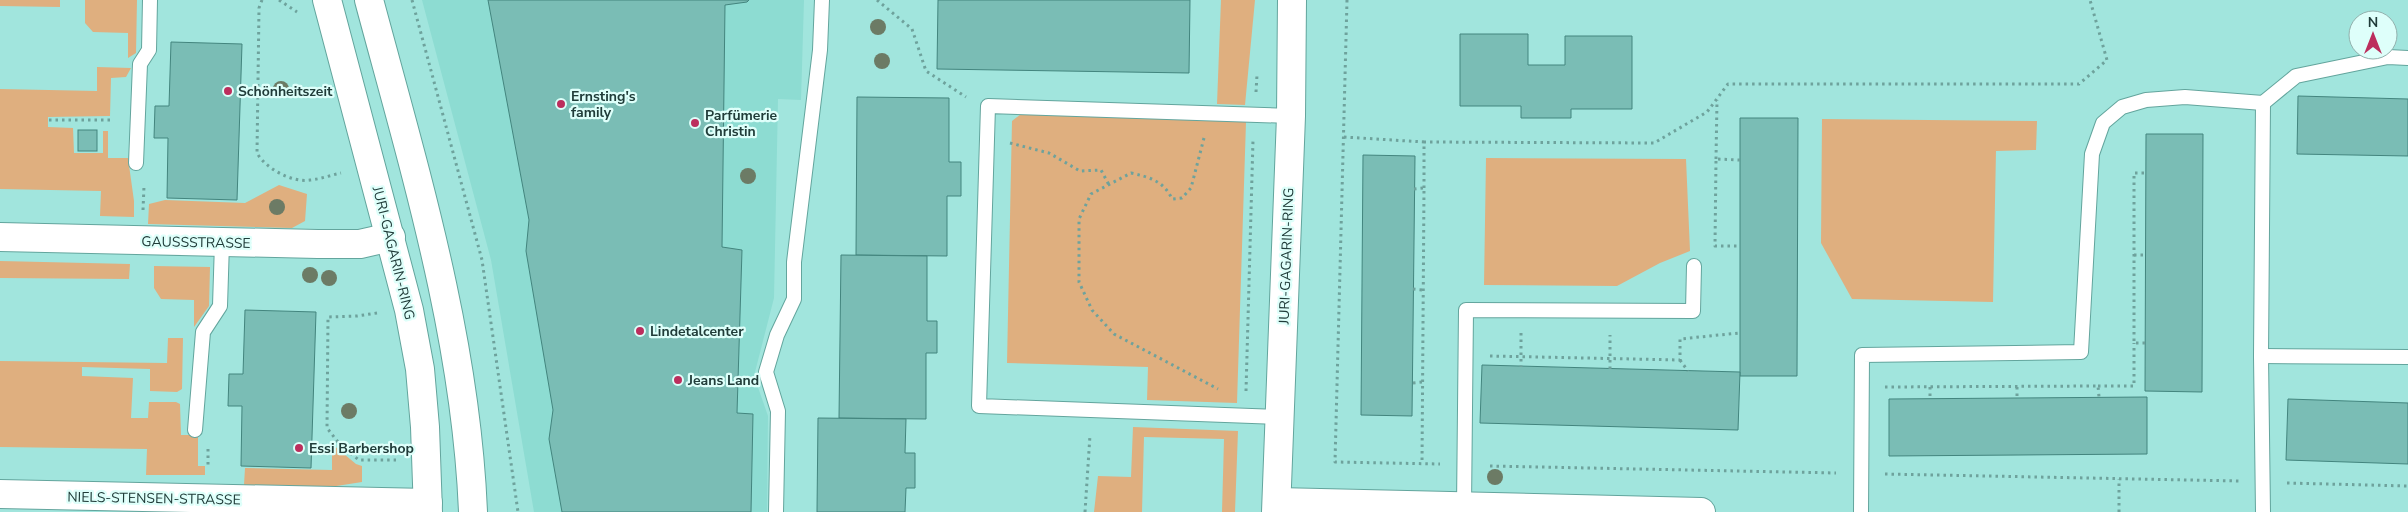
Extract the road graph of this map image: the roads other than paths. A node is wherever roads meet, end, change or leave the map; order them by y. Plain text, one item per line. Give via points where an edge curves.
1 (150, 0) edge
2 (327, 0) edge
3 (369, 0) edge
4 (822, 0) edge
5 (1292, 0) edge
6 (2408, 58) edge
7 (2263, 103) junction
8 (1291, 116) junction
9 (136, 163) road end
10 (0, 236) edge
11 (391, 238) junction
12 (222, 243) junction
13 (1694, 266) dead end
14 (2261, 356) junction
15 (2408, 356) edge
16 (1280, 417) junction
17 (196, 424) road end
18 (0, 494) edge
19 (428, 507) edge
20 (1276, 507) edge
21 (1464, 507) junction
22 (473, 512) edge
23 (776, 512) edge
24 (1701, 512) edge
25 (1861, 512) edge
26 (2263, 512) edge

1 - 9 lane via 149,50 140,64
2 - 11 street, JURI-GAGARIN-RING
3 - 22 street via 445,297 458,362
4 - 23 lane via 820,50 794,262 794,299 777,335 766,372 778,411
5 - 8 street, JURI-GAGARIN-RING
6 - 7 lane via 2388,57 2296,76
7 - 14 lane
7 - 25 lane via 2185,98 2146,100 2122,107 2103,123 2092,154 2081,352 1862,355
8 - 16 street, JURI-GAGARIN-RING
8 - 16 lane via 988,106 979,406
10 - 12 street, GAUSSSTRASSE
11 - 12 street, GAUSSSTRASSE via 360,244
11 - 19 street, JURI-GAGARIN-RING via 420,370
12 - 17 lane via 220,306 203,332
13 - 21 lane via 1692,311 1466,310
14 - 15 lane
14 - 26 lane
16 - 20 street, JURI-GAGARIN-RING
18 - 19 street, NIELS-STENSEN-STRASSE
20 - 21 street
21 - 24 street

